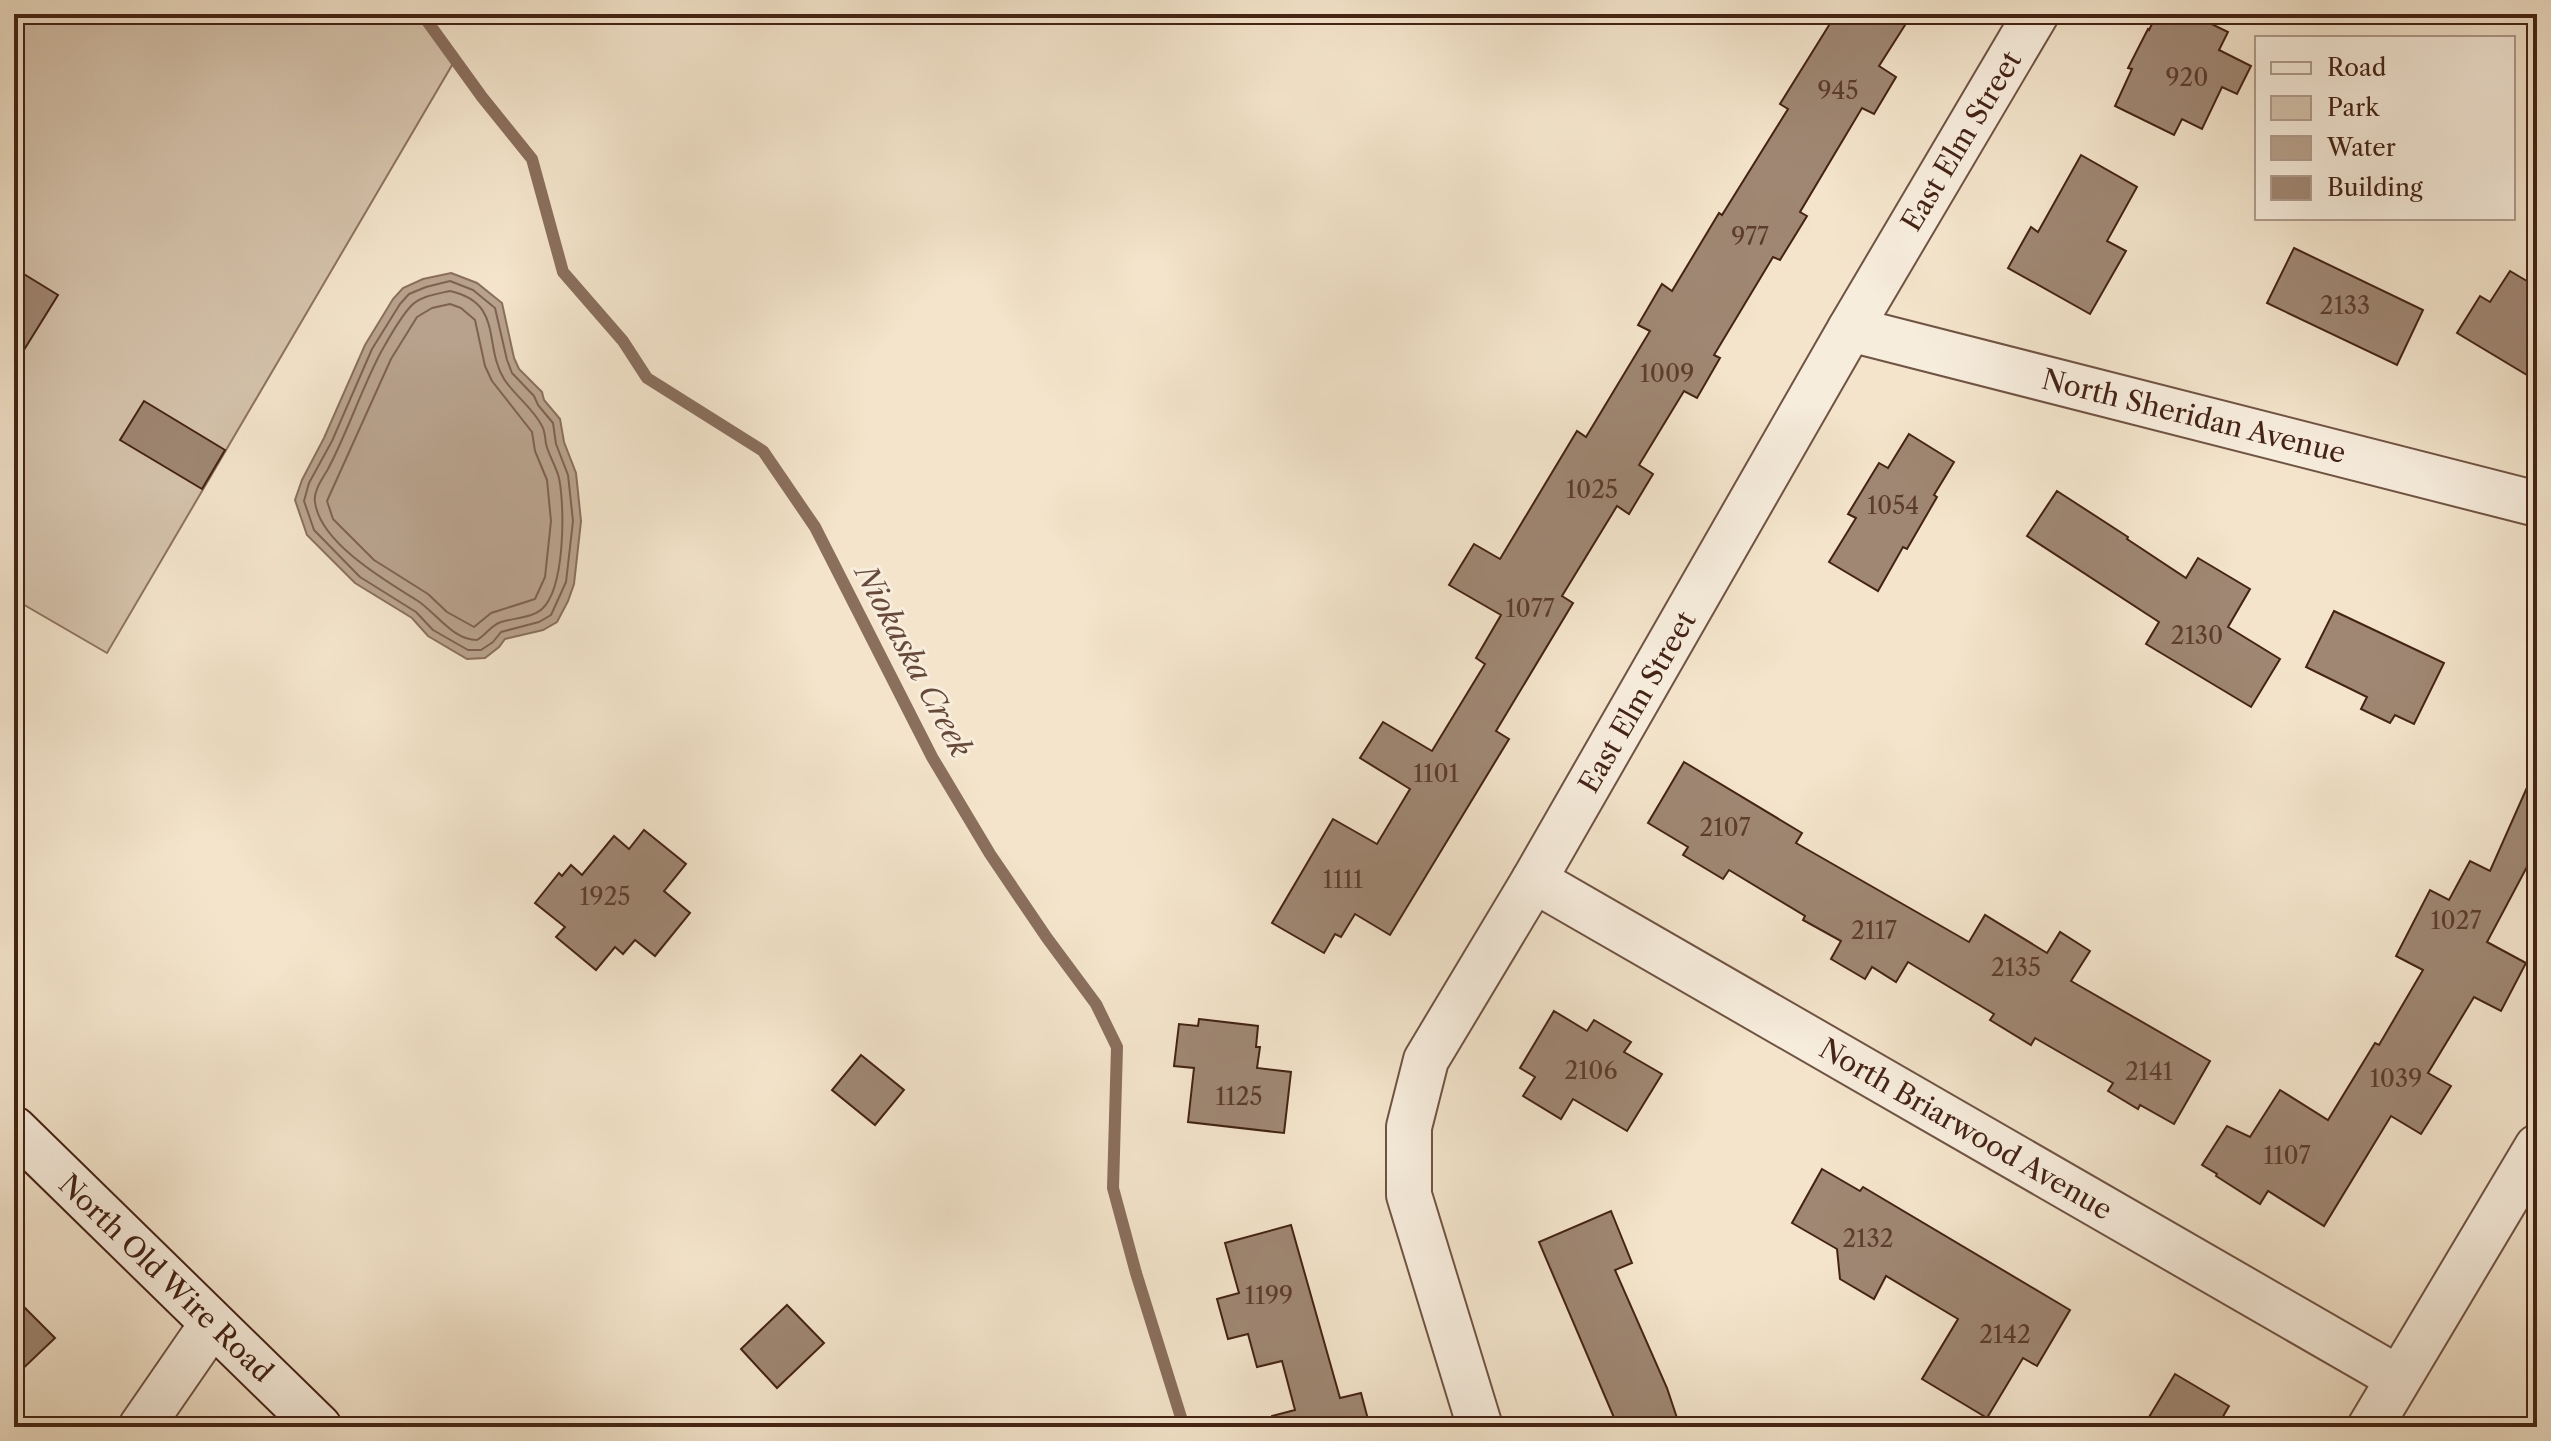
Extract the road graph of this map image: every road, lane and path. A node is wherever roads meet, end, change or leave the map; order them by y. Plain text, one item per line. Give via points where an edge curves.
1 (2036, 14) edge
2 (1850, 329) junction
3 (2537, 504) edge
4 (1534, 880) junction
5 (14, 1129) edge
6 (2537, 1147) edge
7 (212, 1324) junction
8 (2398, 1378) junction
9 (141, 1427) edge
10 (319, 1427) edge
11 (1480, 1427) edge
12 (2370, 1427) edge

1 - 2 street, East Elm Street
2 - 3 street, North Sheridan Avenue
2 - 4 street, East Elm Street
4 - 8 street, North Briarwood Avenue
4 - 11 street, East Elm Street via 1426,1060 1409,1127 1409,1195
5 - 7 street, North Old Wire Road
6 - 8 street
7 - 9 street
7 - 10 street, North Old Wire Road
8 - 12 street

